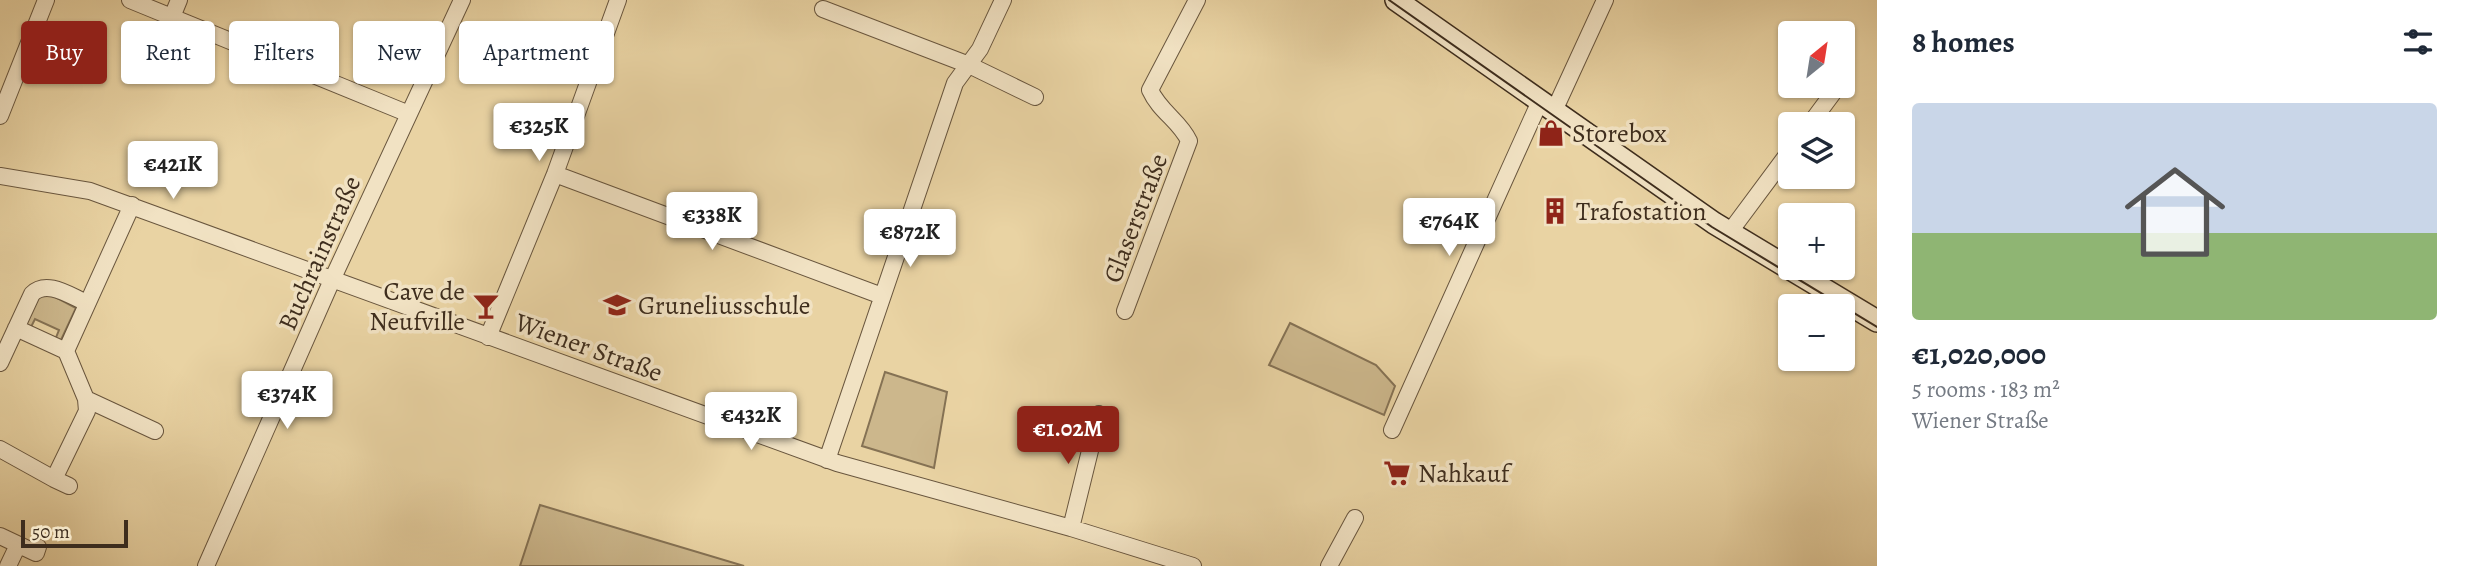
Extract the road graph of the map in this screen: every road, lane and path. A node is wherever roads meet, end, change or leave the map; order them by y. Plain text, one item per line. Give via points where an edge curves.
1 (46, 0) edge
2 (130, 0) edge
3 (179, 0) edge
4 (462, 0) edge
5 (618, 0) edge
6 (1003, 0) edge
7 (1197, 0) edge
8 (1396, 0) edge
9 (1605, 0) edge
10 (823, 9) dead end
11 (172, 17) junction
12 (969, 65) junction
13 (1035, 97) dead end
14 (1547, 106) junction
15 (409, 114) junction
16 (0, 116) edge
17 (1778, 167) edge
18 (555, 174) junction
19 (0, 176) edge
20 (132, 205) junction
21 (1730, 233) junction
22 (332, 280) junction
23 (881, 296) junction
24 (87, 303) junction
25 (1125, 311) dead end
26 (1877, 321) edge
27 (10, 329) edge
28 (488, 337) junction
29 (65, 351) junction
30 (0, 363) edge
31 (86, 399) junction
32 (1099, 414) dead end
33 (155, 430) dead end
34 (1392, 430) dead end
35 (0, 449) edge
36 (827, 460) junction
37 (1355, 518) dead end
38 (1072, 528) junction
39 (0, 536) edge
40 (18, 545) junction
41 (38, 547) dead end
42 (8, 566) edge
43 (206, 566) edge
44 (1193, 566) edge
45 (1329, 566) edge

1 - 16 street
2 - 11 street
3 - 11 street
4 - 15 street, Buchrainstraße
5 - 18 street
6 - 12 street
7 - 25 street, Glaserstraße via 1150,90 1157,106 1189,141
8 - 14 main road
9 - 14 street
10 - 12 street
11 - 15 street
12 - 13 street
12 - 23 street via 956,83
14 - 21 main road
14 - 34 street
15 - 22 street, Buchrainstraße
17 - 21 street
18 - 23 street
18 - 28 street
19 - 20 street, Wiener Straße via 76,187
20 - 22 street, Wiener Straße
20 - 24 street
21 - 26 main road
22 - 28 street, Wiener Straße
22 - 43 street, Buchrainstraße
23 - 36 street
24 - 27 street via 46,286 38,288
24 - 29 street
27 - 29 street
27 - 30 street
28 - 36 street, Wiener Straße
29 - 31 street
31 - 33 street
31 - 35 street via 87,411 61,483
32 - 38 street
36 - 38 street, Wiener Straße
37 - 45 street
38 - 44 street, Wiener Straße
39 - 40 street
40 - 41 street via 36,553
40 - 42 street

